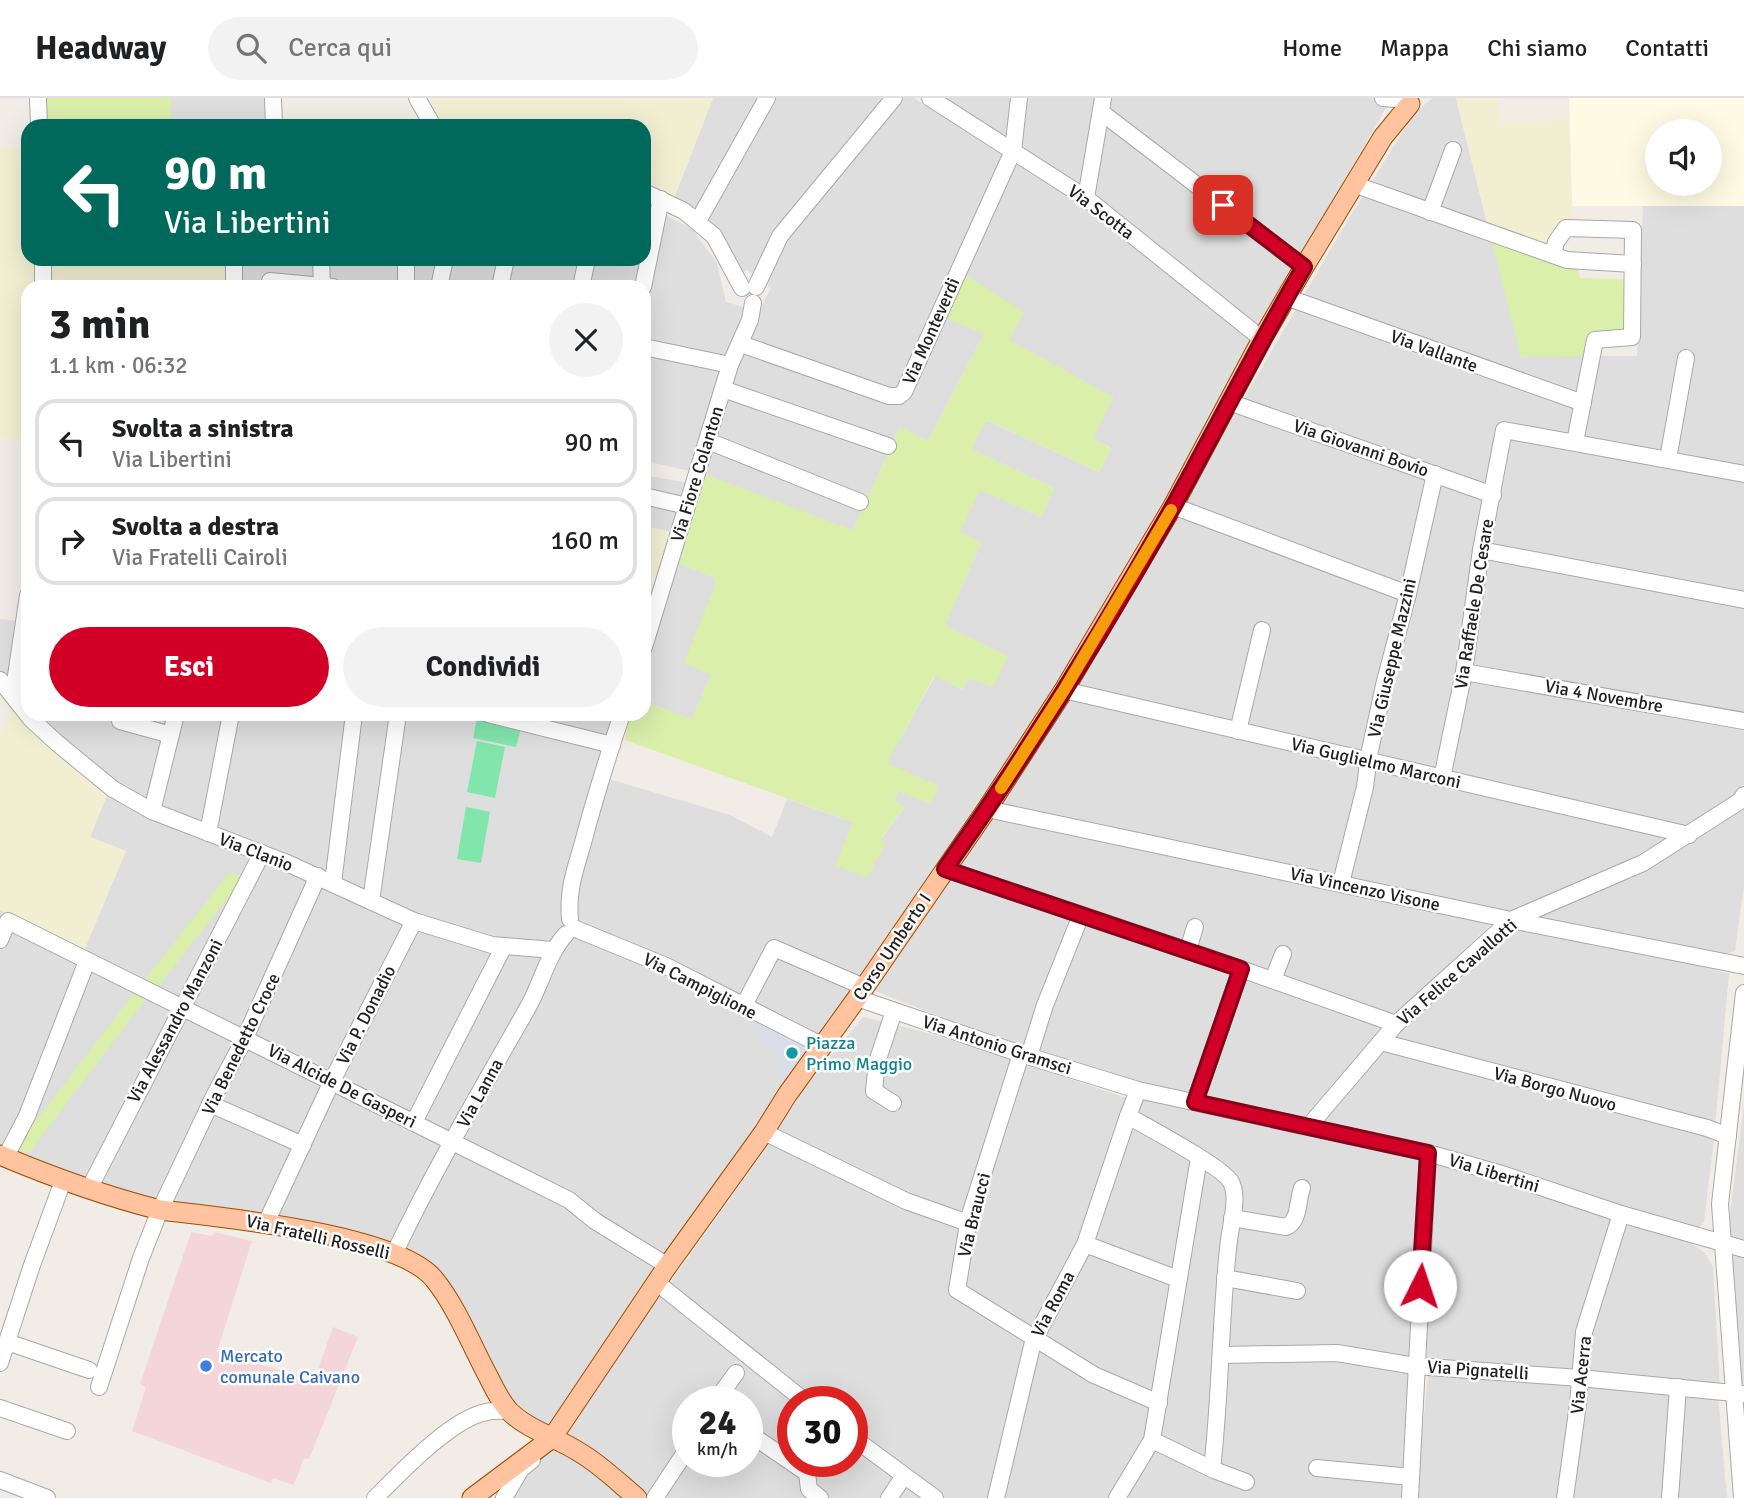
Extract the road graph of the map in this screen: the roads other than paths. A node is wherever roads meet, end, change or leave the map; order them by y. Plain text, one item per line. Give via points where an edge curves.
1 (38, 98) edge
2 (273, 98) edge
3 (417, 98) edge
4 (767, 98) edge
5 (894, 98) edge
6 (930, 98) edge
7 (1019, 98) edge
8 (1383, 98) edge
9 (1407, 99) edge
10 (1102, 105) edge
11 (39, 119) edge
12 (274, 119) edge
13 (429, 119) edge
14 (1453, 150) dead end
15 (1013, 151) junction
16 (1356, 185) junction
17 (651, 195) edge
18 (1086, 198) junction
19 (661, 199) junction
20 (1430, 212) junction
21 (698, 221) junction
22 (651, 248) edge
23 (1553, 255) junction
24 (1633, 264) junction
25 (1304, 267) junction
26 (750, 293) junction
27 (1286, 298) junction
28 (1262, 339) junction
29 (741, 344) junction
30 (651, 348) edge
31 (1686, 358) dead end
32 (730, 365) junction
33 (723, 389) junction
34 (1229, 402) junction
35 (1583, 403) junction
36 (708, 442) junction
37 (1575, 442) junction
38 (888, 446) dead end
39 (1668, 459) junction
40 (1434, 474) junction
41 (1744, 474) edge
42 (1493, 495) junction
43 (651, 498) edge
44 (860, 502) dead end
45 (687, 506) junction
46 (1173, 506) junction
47 (1481, 550) junction
48 (1408, 594) junction
49 (1744, 600) edge
50 (651, 610) edge
51 (1262, 630) dead end
52 (21, 654) edge
53 (1464, 672) junction
54 (0, 680) edge
55 (1064, 690) junction
56 (13, 696) junction
57 (21, 706) edge
58 (33, 721) edge
59 (120, 721) dead end
60 (174, 721) edge
61 (230, 721) edge
62 (353, 721) edge
63 (397, 721) edge
64 (516, 721) edge
65 (620, 721) edge
66 (1744, 721) edge
67 (1238, 731) junction
68 (171, 734) junction
69 (612, 745) junction
70 (1369, 761) junction
71 (1442, 778) junction
72 (1744, 795) edge
73 (987, 809) junction
74 (152, 811) junction
75 (208, 833) junction
76 (1689, 835) junction
77 (262, 853) junction
78 (945, 869) junction
79 (326, 880) junction
80 (1341, 883) junction
81 (371, 901) junction
82 (1081, 915) junction
83 (1511, 920) junction
84 (414, 922) junction
85 (570, 927) junction
86 (1195, 927) dead end
87 (0, 940) edge
88 (504, 946) junction
89 (553, 950) junction
90 (1188, 950) junction
91 (1283, 954) dead end
92 (87, 961) junction
93 (1744, 967) edge
94 (1241, 969) junction
95 (1273, 980) junction
96 (861, 993) junction
97 (1744, 993) edge
98 (743, 1007) junction
99 (184, 1008) junction
100 (894, 1011) junction
101 (1396, 1024) junction
102 (245, 1038) junction
103 (1381, 1042) junction
104 (823, 1046) junction
105 (1025, 1055) junction
106 (332, 1082) junction
107 (1739, 1083) edge
108 (1138, 1090) junction
109 (1195, 1102) junction
110 (893, 1103) dead end
111 (211, 1104) junction
112 (1128, 1116) junction
113 (414, 1122) junction
114 (1308, 1126) junction
115 (765, 1132) junction
116 (1728, 1136) junction
117 (453, 1142) junction
118 (303, 1145) junction
119 (1428, 1153) junction
120 (3, 1156) edge
121 (1199, 1158) junction
122 (63, 1181) junction
123 (1302, 1188) dead end
124 (89, 1189) junction
125 (160, 1209) junction
126 (1621, 1214) junction
127 (1232, 1218) junction
128 (266, 1223) junction
129 (968, 1223) junction
130 (1724, 1243) junction
131 (1085, 1244) junction
132 (1744, 1249) edge
133 (394, 1254) junction
134 (667, 1266) junction
135 (1225, 1278) junction
136 (1178, 1279) junction
137 (656, 1282) junction
138 (1297, 1291) dead end
139 (1035, 1338) junction
140 (7, 1342) junction
141 (1221, 1355) junction
142 (0, 1363) edge
143 (741, 1366) junction
144 (1415, 1366) junction
145 (89, 1370) dead end
146 (1580, 1378) junction
147 (727, 1386) edge
148 (777, 1386) edge
149 (99, 1387) dead end
150 (1678, 1387) junction
151 (1740, 1393) edge
152 (1159, 1402) junction
153 (0, 1408) edge
154 (509, 1411) junction
155 (67, 1431) dead end
156 (552, 1438) junction
157 (1152, 1440) junction
158 (763, 1443) edge
159 (868, 1449) edge
160 (1317, 1468) dead end
161 (1212, 1469) junction
162 (672, 1472) edge
163 (904, 1476) junction
164 (1411, 1477) junction
165 (0, 1480) edge
166 (1246, 1482) dead end
167 (47, 1498) edge
168 (375, 1498) edge
169 (472, 1498) edge
170 (504, 1498) edge
171 (636, 1498) edge
172 (655, 1498) edge
173 (820, 1498) edge
174 (889, 1498) edge
175 (935, 1498) edge
176 (997, 1498) edge
177 (1117, 1498) edge
178 (1410, 1498) edge
179 (1565, 1498) edge
180 (1670, 1498) edge
181 (1742, 1498) edge

1 - 11 street
2 - 12 street
3 - 13 street
4 - 21 street
5 - 26 street, Via Fiore Colanton via 780,236
6 - 15 street, Via Scotta
7 - 15 street
8 - 9 street
9 - 16 main road, Corso Umberto I
10 - 18 street
10 - 25 street
14 - 20 street
15 - 18 street, Via Scotta
15 - 29 street, Via Monteverdi via 899,396
16 - 20 street
16 - 25 main road, Corso Umberto I
17 - 19 street
18 - 28 street, Via Scotta
19 - 21 street
19 - 22 street
20 - 23 street
21 - 26 street via 714,236
23 - 24 street
23 - 24 street via 1566,228 1633,230
24 - 35 street via 1632,337 1595,340
25 - 27 main road, Corso Umberto I
26 - 29 street, Via Fiore Colanton via 750,320
27 - 28 main road, Corso Umberto I
27 - 35 street, Via Vallante
28 - 34 main road, Corso Umberto I
29 - 32 street, Via Fiore Colanton
30 - 32 street
31 - 39 street
32 - 33 street, Via Fiore Colanton
33 - 36 street, Via Fiore Colanton
33 - 38 street
34 - 40 street, Via Giovanni Bovio
34 - 46 main road, Corso Umberto I
35 - 37 street
36 - 44 street
36 - 45 street, Via Fiore Colanton
37 - 39 street
37 - 42 street, Via Raffaele De Cesare via 1504,430
39 - 41 street
40 - 42 street, Via Giovanni Bovio
40 - 48 street, Via Giuseppe Mazzini
42 - 47 street, Via Raffaele De Cesare
43 - 45 street
45 - 50 street, Via Fiore Colanton
46 - 48 street
46 - 55 main road, Corso Umberto I
47 - 49 street
47 - 53 street, Via Raffaele De Cesare
48 - 70 street, Via Giuseppe Mazzini
51 - 67 street
52 - 56 street
53 - 66 street, Via 4 Novembre
53 - 71 street, Via Raffaele De Cesare
54 - 56 street, Via Clanio
55 - 67 street, Via Guglielmo Marconi
55 - 73 main road, Corso Umberto I
56 - 57 street, Via Clanio
58 - 74 street, Via Clanio via 113,789
59 - 68 street
60 - 68 street
61 - 75 street
62 - 79 street, Via Benedetto Croce
63 - 81 street
64 - 69 street
65 - 69 street
67 - 70 street, Via Guglielmo Marconi
68 - 74 street
69 - 85 street via 572,878 567,902
70 - 71 street, Via Guglielmo Marconi
70 - 80 street, Via Giuseppe Mazzini
71 - 76 street, Via Guglielmo Marconi
72 - 76 street, Via Felice Cavallotti
73 - 78 main road, Corso Umberto I
73 - 80 street, Via Vincenzo Visone
74 - 75 street, Via Clanio
75 - 77 street, Via Clanio
76 - 83 street, Via Felice Cavallotti via 1643,863
77 - 79 street, Via Clanio
77 - 99 street, Via Alessandro Manzoni
78 - 82 street
78 - 96 main road, Corso Umberto I
79 - 81 street, Via Clanio
79 - 102 street, Via Benedetto Croce
80 - 83 street, Via Vincenzo Visone
81 - 84 street, Via Clanio
82 - 90 street
82 - 105 street, Via Braucci
83 - 93 street, Via Vincenzo Visone
83 - 101 street, Via Felice Cavallotti
84 - 88 street, Via Clanio
84 - 106 street, Via P. Donadio
85 - 89 street, Via Lanna
85 - 98 street, Via Campiglione via 666,966
86 - 90 street
87 - 92 street, Via Alcide De Gasperi via 8,921
88 - 89 street, Via Clanio
88 - 113 street
89 - 117 street, Via Lanna via 538,989
90 - 94 street
91 - 95 street
92 - 99 street, Via Alcide De Gasperi
92 - 120 street via 27,1116
94 - 95 street
94 - 109 street
95 - 101 street
96 - 98 street, Via Antonio Gramsci via 774,948
96 - 100 street, Via Antonio Gramsci
96 - 104 main road, Corso Umberto I
97 - 107 street
98 - 104 street, Via Campiglione
99 - 102 street, Via Alcide De Gasperi
99 - 124 street, Via Alessandro Manzoni
100 - 105 street, Via Antonio Gramsci
100 - 110 street via 877,1062 874,1091
101 - 103 street, Via Felice Cavallotti
102 - 106 street, Via Alcide De Gasperi
102 - 111 street, Via Benedetto Croce
103 - 114 street, Via Felice Cavallotti
103 - 116 street, Via Borgo Nuovo
104 - 115 main road, Corso Umberto I
105 - 108 street, Via Antonio Gramsci
105 - 129 street, Via Braucci
106 - 113 street, Via Alcide De Gasperi
106 - 118 street, Via P. Donadio
107 - 116 street
108 - 109 street, Via Libertini
108 - 112 street, Via Roma
109 - 114 street, Via Libertini
111 - 118 street
111 - 125 street, Via Benedetto Croce
112 - 121 street
112 - 131 street, Via Roma
113 - 117 street, Via Alcide De Gasperi
114 - 119 street, Via Libertini
115 - 129 street via 906,1200
115 - 134 main road, Corso Umberto I
116 - 130 street via 1720,1204
117 - 133 street, Via Lanna
117 - 134 street, Via Alcide De Gasperi via 569,1200
118 - 128 street, Via P. Donadio
119 - 126 street, Via Libertini
119 - 144 street
120 - 122 main road, Via Fratelli Rosselli
121 - 127 street via 1233,1184
121 - 136 street
122 - 124 main road, Via Fratelli Rosselli
122 - 140 street
123 - 127 street via 1291,1225
124 - 125 main road, Via Fratelli Rosselli
125 - 128 main road, Via Fratelli Rosselli
125 - 149 street, Via Benedetto Croce
126 - 130 street, Via Libertini
126 - 146 street, Via Acerra via 1584,1332
127 - 135 street
128 - 133 main road, Via Fratelli Rosselli
129 - 139 street, Via Braucci via 957,1290
130 - 132 street, Via Libertini
130 - 151 street
131 - 136 street
131 - 139 street, Via Roma
133 - 154 main road, Via Fratelli Rosselli via 421,1265 434,1279
134 - 137 main road, Corso Umberto I
135 - 138 street
135 - 141 street
136 - 152 street
137 - 143 street
137 - 156 main road, Corso Umberto I
139 - 152 street via 1094,1375
139 - 176 street, Via Roma
140 - 142 street
140 - 145 street
141 - 144 street, Via Pignatelli via 1337,1353
141 - 161 street
143 - 147 street
143 - 148 street
144 - 146 street, Via Pignatelli
144 - 164 street
146 - 150 street, Via Pignatelli
146 - 179 street, Via Acerra
150 - 151 street, Via Pignatelli
150 - 180 street
151 - 181 street
152 - 157 street
153 - 155 street
154 - 156 main road, Via Fratelli Rosselli
154 - 168 street via 485,1412 458,1424
156 - 169 main road, Corso Umberto I
156 - 170 street via 521,1469
156 - 171 main road, Via Fratelli Rosselli via 581,1453
157 - 161 street
157 - 177 street
158 - 173 street via 807,1473 809,1489
159 - 163 street
160 - 164 street
161 - 166 street
162 - 172 street
163 - 174 street
163 - 175 street
164 - 178 street
165 - 167 street

